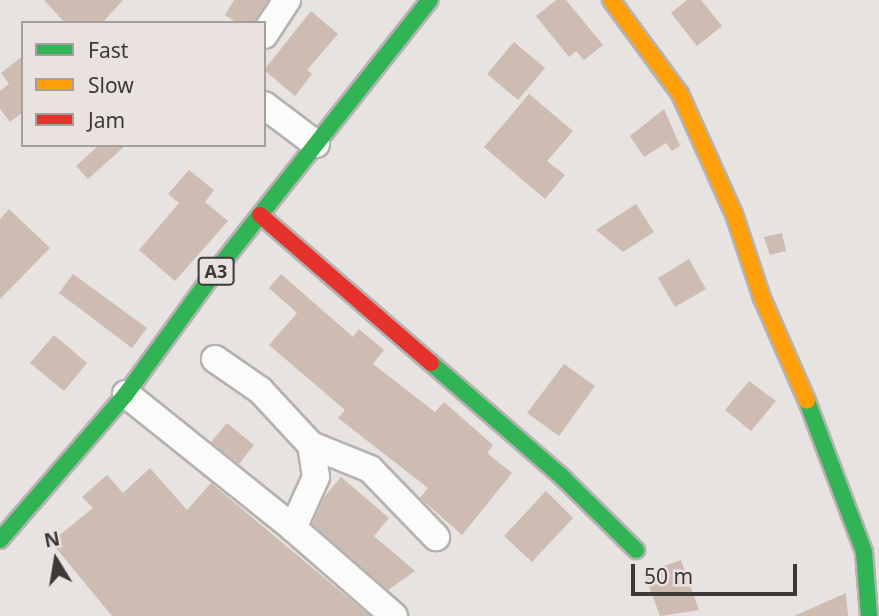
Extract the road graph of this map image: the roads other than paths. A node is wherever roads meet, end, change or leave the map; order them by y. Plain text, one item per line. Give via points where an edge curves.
1 (287, 0) edge
2 (430, 0) edge
3 (611, 0) edge
4 (266, 32) edge
5 (266, 106) edge
6 (316, 144) junction
7 (260, 215) junction
8 (215, 359) dead end
9 (126, 394) junction
10 (311, 445) junction
11 (293, 528) junction
12 (436, 537) dead end
13 (0, 540) edge
14 (636, 550) dead end
15 (394, 616) edge
16 (869, 616) edge

1 - 4 street
2 - 6 main road, A3
3 - 16 main road via 680,94 734,214 762,298 834,463 864,552
5 - 6 street
6 - 7 main road, A3
7 - 9 main road, A3
7 - 14 main road via 562,477
8 - 10 street via 260,390
9 - 11 street
9 - 13 main road, A3
10 - 11 street via 316,477
10 - 12 street via 370,469
11 - 15 street

